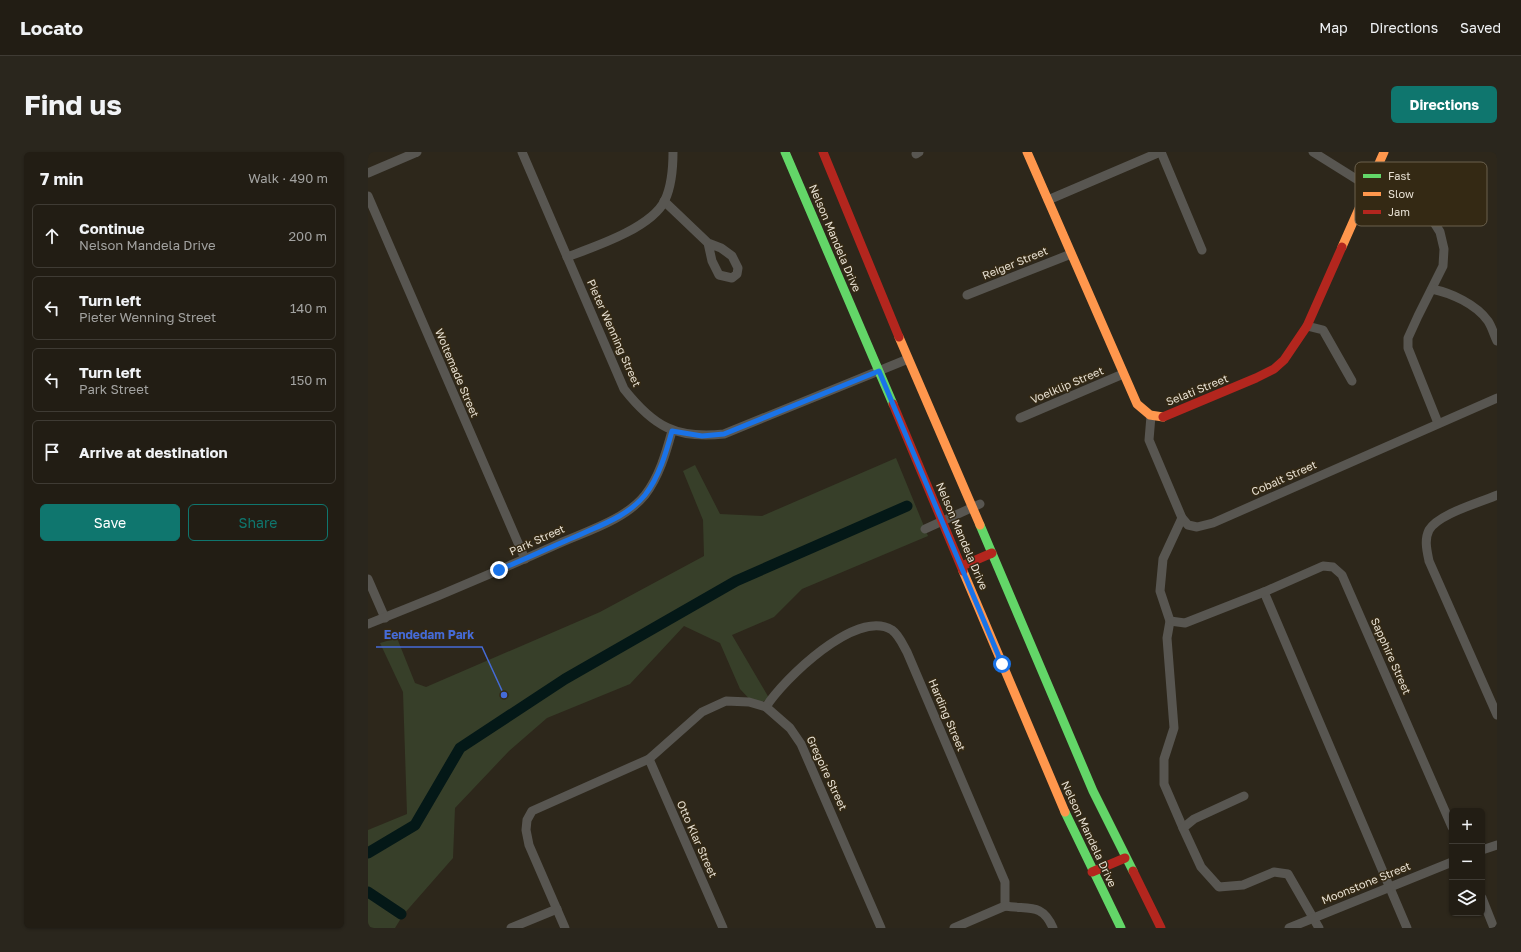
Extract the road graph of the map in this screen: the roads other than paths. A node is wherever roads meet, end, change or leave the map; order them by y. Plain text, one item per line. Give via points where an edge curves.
1 (416, 152) edge
2 (522, 152) edge
3 (673, 152) edge
4 (785, 152) edge
5 (824, 152) edge
6 (1027, 152) edge
7 (1161, 152) edge
8 (1313, 152) edge
9 (1384, 152) edge
10 (1380, 162) edge
11 (368, 173) edge
12 (1355, 178) edge
13 (368, 196) edge
14 (1048, 200) junction
15 (664, 201) junction
16 (1355, 218) edge
17 (1436, 226) edge
18 (708, 243) dead end
19 (1202, 250) dead end
20 (1071, 254) junction
21 (567, 257) junction
22 (1432, 289) junction
23 (967, 295) dead end
24 (1307, 326) junction
25 (1497, 341) edge
26 (908, 359) junction
27 (879, 371) junction
28 (1123, 374) junction
29 (1352, 381) dead end
30 (1497, 398) edge
31 (1150, 416) junction
32 (1020, 418) dead end
33 (1438, 423) junction
34 (672, 431) junction
35 (1497, 495) edge
36 (977, 506) junction
37 (1182, 518) junction
38 (943, 522) junction
39 (925, 530) dead end
40 (992, 553) junction
41 (525, 559) junction
42 (962, 566) junction
43 (368, 579) edge
44 (1264, 592) junction
45 (384, 618) junction
46 (1170, 621) junction
47 (368, 624) edge
48 (766, 707) junction
49 (1497, 715) edge
50 (649, 759) junction
51 (1244, 796) dead end
52 (1449, 820) edge
53 (1183, 828) junction
54 (1497, 845) edge
55 (1485, 849) edge
56 (1125, 858) junction
57 (1449, 863) edge
58 (1092, 872) junction
59 (1388, 887) junction
60 (1005, 906) junction
61 (1485, 906) edge
62 (557, 909) junction
63 (1314, 917) junction
64 (511, 928) edge
65 (565, 928) edge
66 (723, 928) edge
67 (881, 928) edge
68 (954, 928) edge
69 (1053, 928) edge
70 (1121, 928) edge
71 (1161, 928) edge
72 (1289, 928) edge
73 (1319, 928) edge
74 (1407, 928) edge
75 (1494, 928) edge

1 - 11 street
2 - 21 street, Pieter Wenning Street
3 - 15 street via 672,173
4 - 27 street, Nelson Mandela Drive
5 - 26 street, Nelson Mandela Drive
6 - 14 street
7 - 14 street
7 - 19 street
8 - 12 street
9 - 10 street, Selati Street
13 - 41 street, Woltemade Street
14 - 20 street
15 - 18 street
15 - 21 street via 652,216 631,230
16 - 24 street, Selati Street
17 - 22 street via 1444,249 1443,266
20 - 23 street, Reiger Street
20 - 28 street
21 - 34 street, Pieter Wenning Street via 624,389 635,404
22 - 25 street via 1473,306 1488,321
22 - 33 street via 1408,338 1408,348
24 - 29 street via 1323,330
24 - 31 street, Selati Street via 1284,360 1274,368 1161,418
26 - 27 street, Pieter Wenning Street
26 - 36 street, Nelson Mandela Drive
27 - 34 street, Pieter Wenning Street via 724,434 702,436
27 - 38 street, Nelson Mandela Drive
28 - 31 street via 1137,404
28 - 32 street, Voelklip Street
30 - 33 street, Cobalt Street
31 - 37 street via 1149,440
33 - 37 street, Cobalt Street via 1213,523 1197,527 1188,526
34 - 41 street, Park Street via 656,477 645,495 630,509
35 - 49 street via 1438,519 1429,531 1426,544 1429,561
36 - 38 street
36 - 40 street, Nelson Mandela Drive
37 - 46 street via 1163,559 1160,591
38 - 39 street
38 - 42 street, Nelson Mandela Drive
40 - 42 street
40 - 56 street, Nelson Mandela Drive via 1062,721
41 - 45 street, Park Street
42 - 58 street, Nelson Mandela Drive via 1043,762
43 - 45 street
44 - 46 street, Sapphire Street via 1185,623
44 - 52 street, Sapphire Street via 1323,566 1333,567 1342,575
44 - 59 street
45 - 47 street, Park Street
46 - 53 street via 1167,638 1174,728 1164,759 1164,784
48 - 50 street, Gregoire Street via 738,700 717,704 702,712
48 - 60 street, Harding Street via 786,681 814,655 839,638 866,628 881,627 892,630 908,652 1005,882
48 - 67 street, Gregoire Street via 790,728 801,744
50 - 62 street, Gregoire Street via 532,811 527,820 526,830 529,845
50 - 66 street, Otto Klar Street
51 - 53 street via 1194,819
53 - 63 street via 1201,867 1219,887 1243,885 1274,872 1288,874
54 - 55 street
56 - 58 street
56 - 71 street, Nelson Mandela Drive
57 - 59 street, Moonstone Street
58 - 70 street, Nelson Mandela Drive
59 - 63 street, Moonstone Street
59 - 74 street
60 - 68 street
60 - 69 street via 1036,908 1045,913
61 - 75 street
62 - 64 street
62 - 65 street
63 - 72 street, Moonstone Street
63 - 73 street

